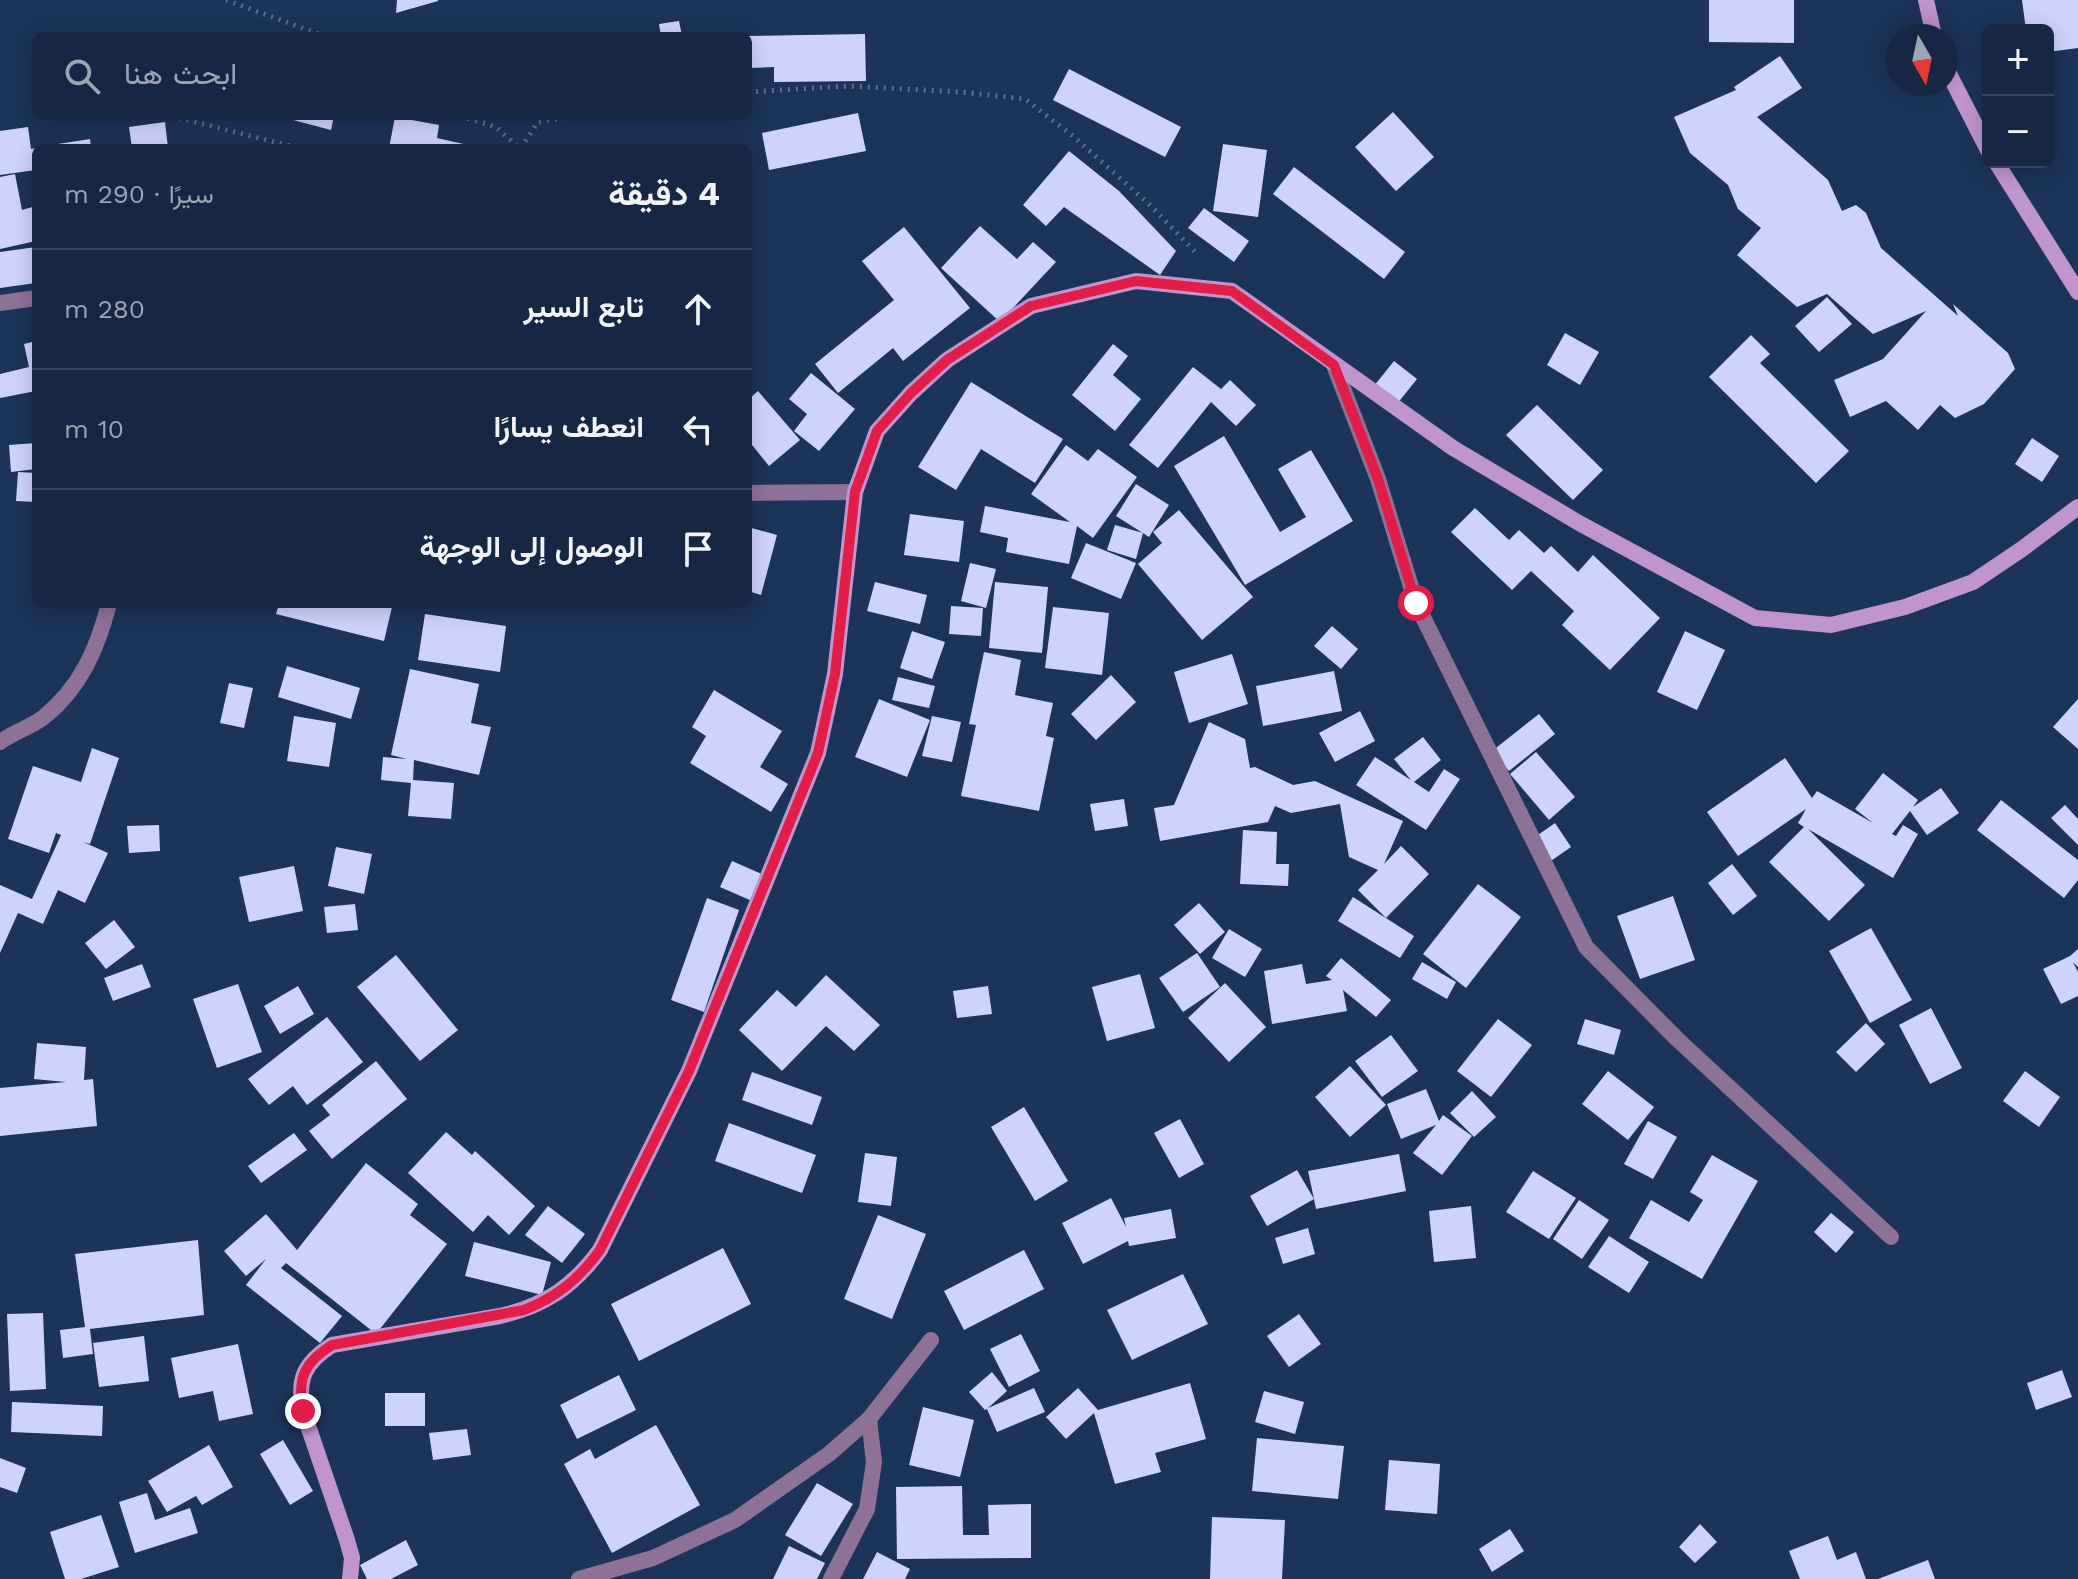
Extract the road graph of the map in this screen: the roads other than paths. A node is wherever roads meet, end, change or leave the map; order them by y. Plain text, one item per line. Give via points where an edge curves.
1 (1926, 0) edge
2 (1931, 24) edge
3 (1958, 91) edge
4 (1982, 138) edge
5 (2000, 168) edge
6 (2078, 292) edge
7 (32, 299) edge
8 (0, 303) edge
9 (1334, 365) junction
10 (855, 492) junction
11 (752, 493) edge
12 (2078, 507) edge
13 (108, 608) edge
14 (0, 742) edge
15 (1891, 1237) dead end
16 (931, 1340) dead end
17 (869, 1419) junction
18 (350, 1579) edge
19 (579, 1579) edge
20 (831, 1579) edge

1 - 2 street
3 - 4 street
5 - 6 street
7 - 8 street
9 - 10 street via 1232,291 1136,281 1031,306 947,360 911,393 877,431
9 - 12 street via 1466,455 1755,618 1831,625 1905,607 1973,582
9 - 15 street via 1378,479 1416,603 1586,947
10 - 11 street
10 - 18 street via 835,674 818,753 689,1071 600,1250 586,1270 547,1301 500,1316 332,1345 315,1356 304,1373 303,1411 347,1540
13 - 14 street via 93,657 71,691 42,718
16 - 17 street
17 - 19 street via 735,1520 653,1558
17 - 20 street via 874,1462 867,1509

